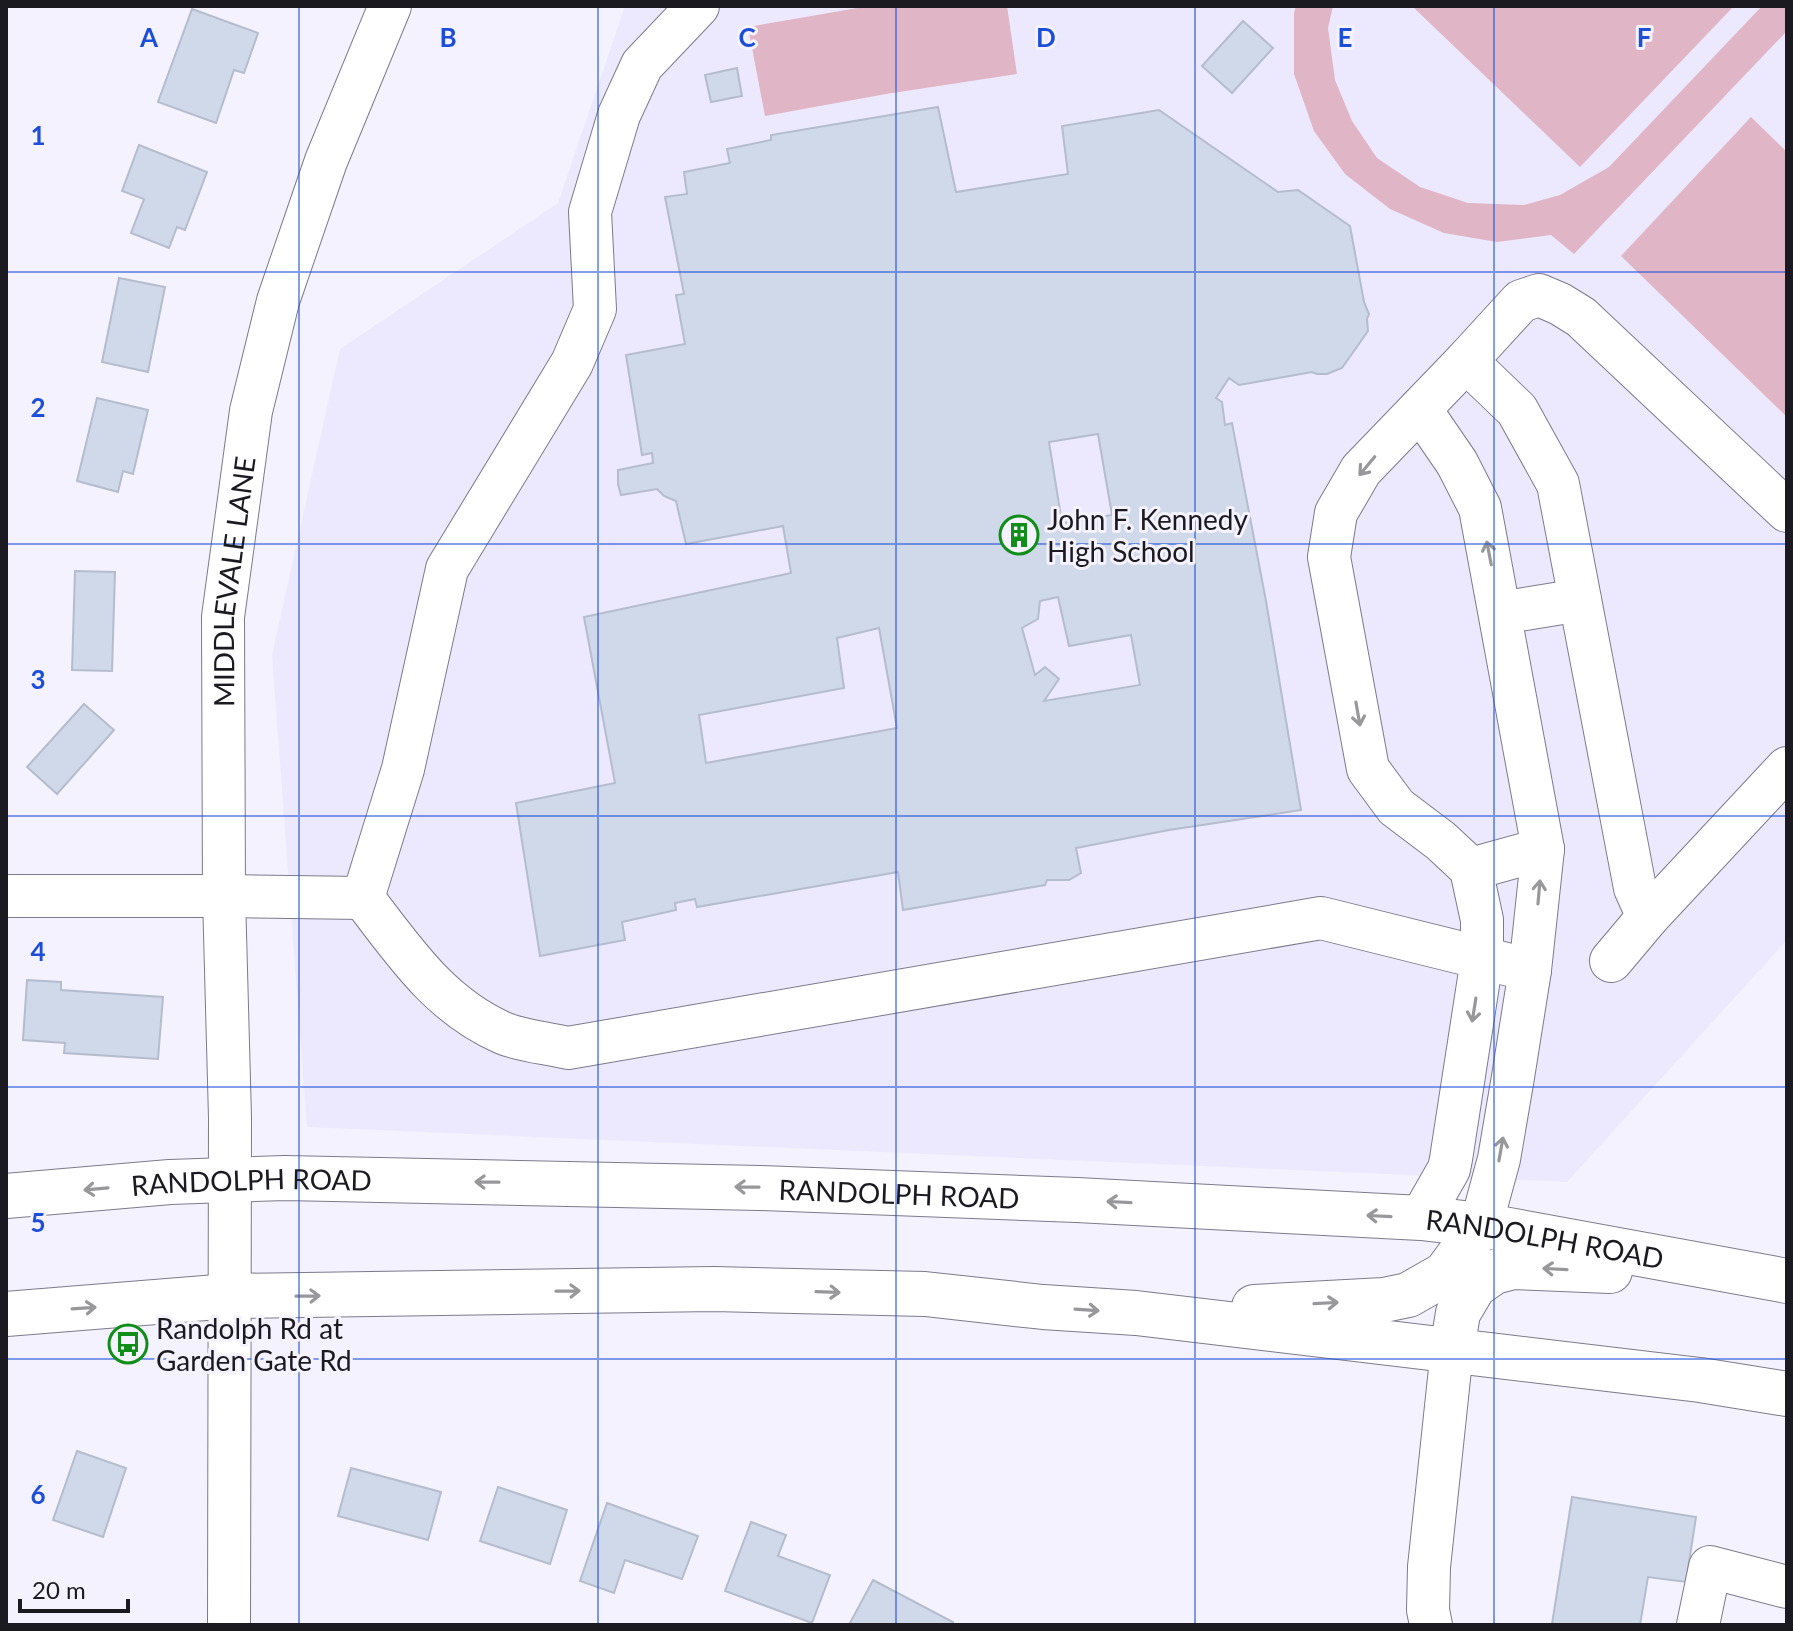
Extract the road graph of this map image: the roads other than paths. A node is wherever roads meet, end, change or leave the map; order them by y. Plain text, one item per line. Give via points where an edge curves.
1 (390, 6) edge
2 (698, 6) edge
3 (1466, 361) junction
4 (1420, 409) junction
5 (1787, 511) edge
6 (1580, 600) junction
7 (1500, 613) junction
8 (1787, 768) edge
9 (1543, 849) junction
10 (1471, 869) junction
11 (6, 896) edge
12 (224, 896) junction
13 (363, 898) junction
14 (1648, 917) junction
15 (1482, 959) junction
16 (1611, 961) dead end
17 (1530, 970) junction
18 (230, 1180) junction
19 (6, 1196) edge
20 (1421, 1218) junction
21 (1481, 1225) junction
22 (1780, 1280) edge
23 (230, 1296) junction
24 (1136, 1313) junction
25 (6, 1314) edge
26 (1452, 1350) junction
27 (1787, 1394) edge
28 (1787, 1587) edge
29 (229, 1625) edge
30 (1431, 1625) edge
31 (1698, 1625) edge

1 - 12 street, MIDDLEVALE LANE via 321,175 278,301 251,411 223,617
2 - 13 street via 642,65 619,115 590,212 595,309 572,363 447,569 403,769
3 - 4 street
3 - 5 street via 1521,301 1539,295 1560,304 1581,317
3 - 6 street via 1517,410 1558,484
7 -> 4 street via 1480,508
4 -> 10 street via 1361,470 1336,513 1329,557 1368,769 1396,807
6 - 7 street
6 - 14 street via 1635,888
7 - 9 street
8 - 14 street
9 - 10 street
17 -> 9 street
10 - 15 street via 1482,920
11 - 12 street
12 - 13 street
12 - 18 street, MIDDLEVALE LANE
13 - 15 street via 420,971 458,1008 504,1034 568,1048 1321,918
14 - 16 street
15 - 17 street
15 -> 20 street via 1449,1169
21 -> 17 street via 1499,1159
18 -> 19 main road, RANDOLPH ROAD
20 -> 18 main road, RANDOLPH ROAD via 792,1189
18 - 23 street, MIDDLEVALE LANE
20 - 21 main road, RANDOLPH ROAD
21 - 22 main road, RANDOLPH ROAD
24 -> 21 main road via 1408,1295 1445,1274
22 -> 26 main road via 1513,1267 1474,1286 1458,1313
23 -> 24 main road via 714,1289 925,1294
25 -> 23 main road
23 - 29 street, MIDDLEVALE LANE
24 - 26 main road
26 - 27 main road
26 - 30 street via 1429,1567
28 - 31 street via 1710,1567

